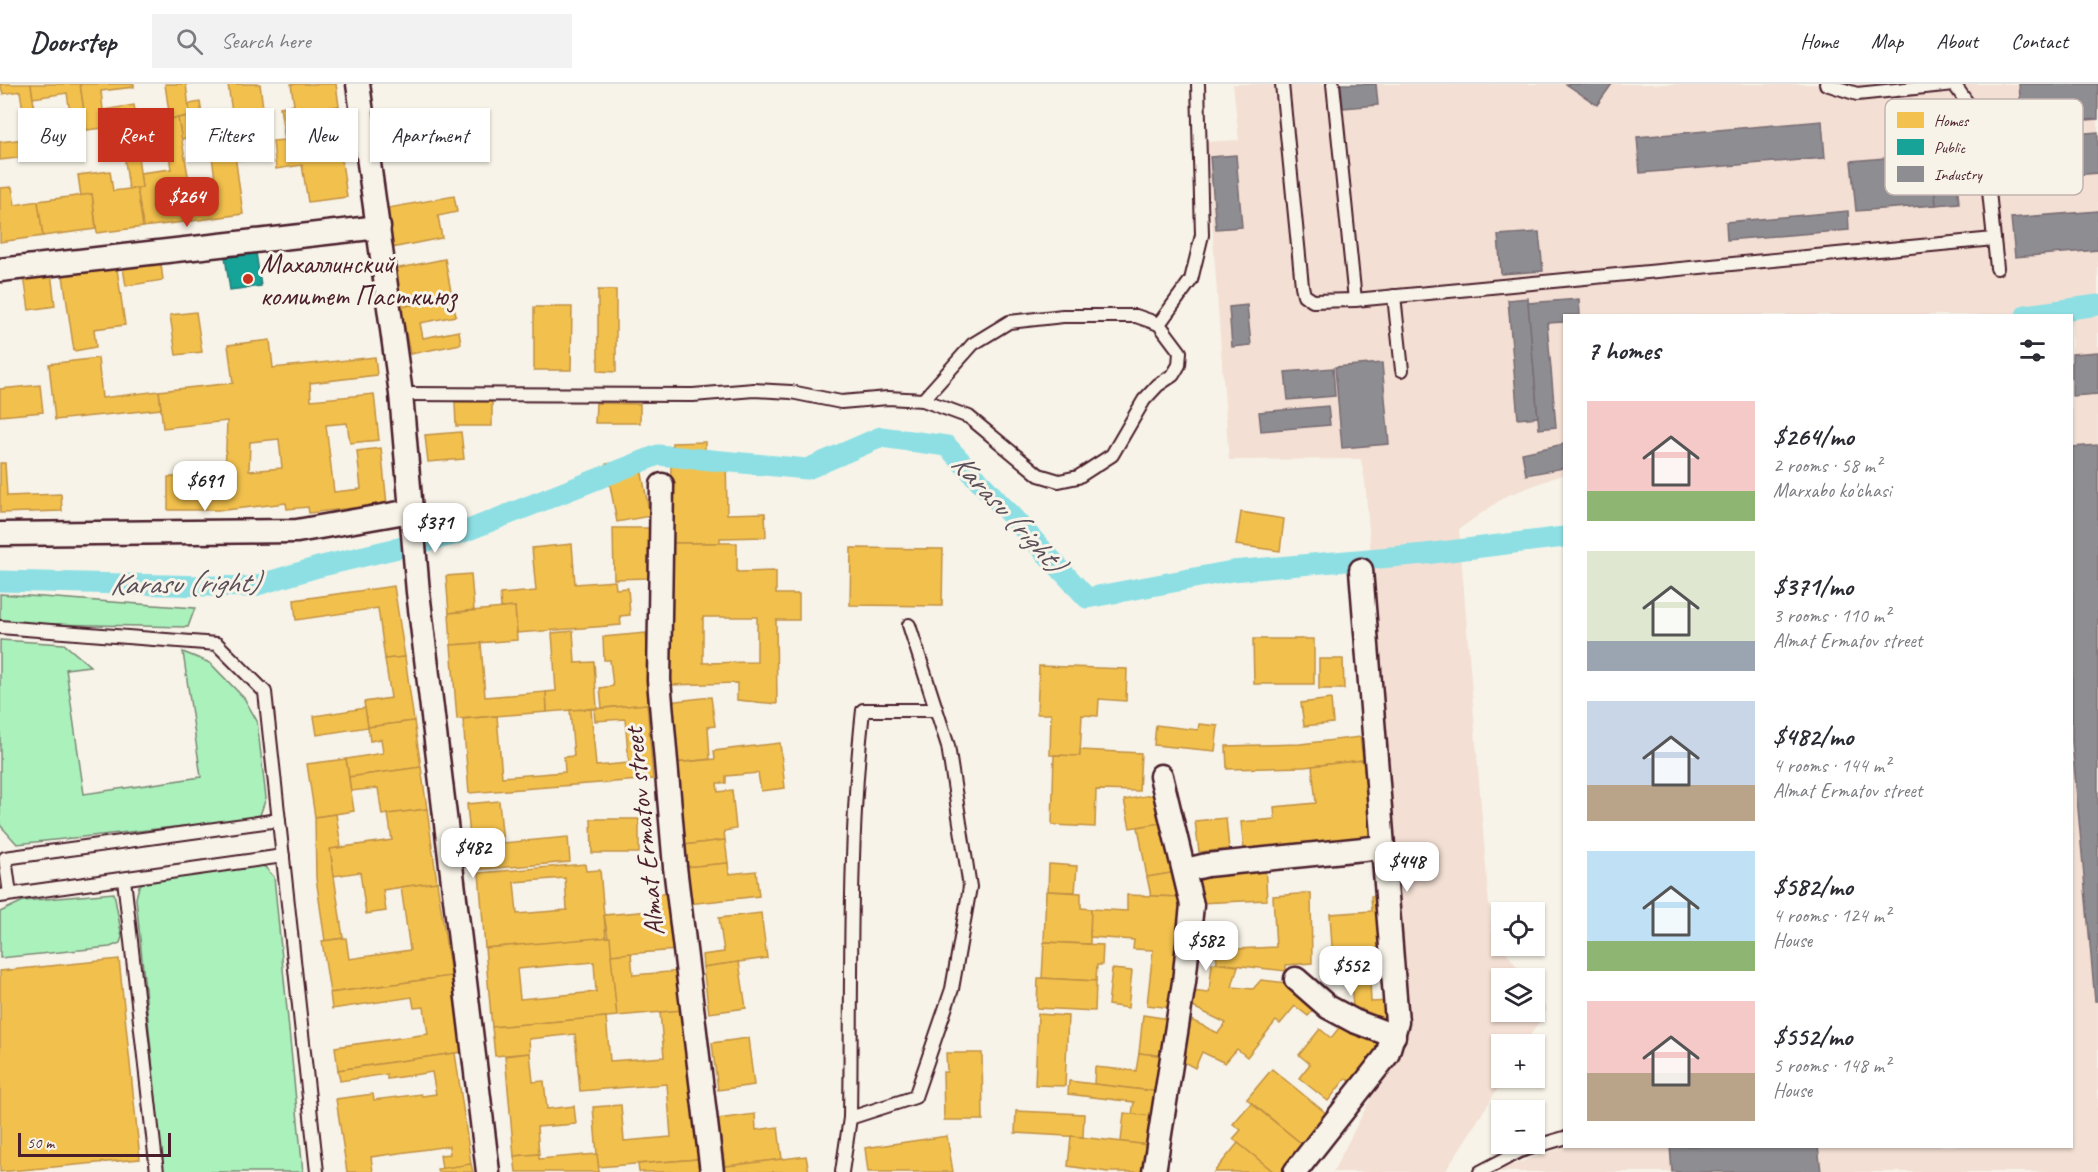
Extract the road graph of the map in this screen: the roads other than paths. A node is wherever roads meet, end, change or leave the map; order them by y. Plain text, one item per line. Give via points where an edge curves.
1 (358, 84) edge
2 (1198, 84) edge
3 (1282, 84) edge
4 (1333, 84) edge
5 (1826, 84) edge
6 (1954, 84) edge
7 (1965, 99) edge
8 (1990, 195) edge
9 (379, 227) junction
10 (1994, 239) junction
11 (1997, 268) dead end
12 (0, 270) edge
13 (1394, 296) junction
14 (1355, 300) junction
15 (1159, 324) junction
16 (1402, 370) dead end
17 (401, 394) junction
18 (923, 400) junction
19 (662, 485) dead end
20 (412, 515) junction
21 (0, 534) edge
22 (1361, 570) dead end
23 (909, 625) dead end
24 (0, 627) edge
25 (936, 710) junction
26 (1161, 776) dead end
27 (279, 820) junction
28 (1383, 847) junction
29 (2, 856) edge
30 (283, 856) junction
31 (1186, 870) junction
32 (124, 879) junction
33 (5, 895) edge
34 (1296, 979) dead end
35 (1394, 1036) junction
36 (850, 1118) junction
37 (1563, 1138) edge
38 (157, 1172) edge
39 (317, 1172) edge
40 (488, 1172) edge
41 (712, 1172) edge
42 (842, 1172) edge
43 (1154, 1172) edge
44 (1295, 1172) edge
45 (1480, 1172) edge

1 - 9 street
2 - 15 lane via 1202,236 1191,280
3 - 14 lane via 1304,295 1323,303
4 - 14 lane
5 - 6 lane via 1857,94
6 - 7 lane
8 - 10 lane
9 - 12 street
9 - 17 street
10 - 11 lane
10 - 13 lane
13 - 14 lane
13 - 16 lane
15 - 18 lane via 1136,316 1063,316 1009,322 973,344
15 - 18 lane via 1180,352 1179,365 1144,400 1112,455 1078,477 1059,481 1039,475 969,417
17 - 18 lane via 693,395 754,390 791,392 841,402
17 - 20 street
19 - 41 street, Almat Ermatov street via 659,680 675,867
20 - 21 street via 297,531
20 - 40 street
22 - 28 street
23 - 25 lane
24 - 27 lane via 217,644 265,692
25 - 36 lane via 948,746 970,887 952,989 915,1097
25 - 36 lane via 863,710 858,748
26 - 31 street
27 - 29 lane
27 - 30 lane
28 - 31 street
28 - 35 street via 1397,1022
29 - 33 lane
30 - 32 lane
30 - 39 lane
31 - 43 street via 1192,905 1189,938
32 - 33 lane
32 - 38 lane
34 - 35 street via 1328,1007
35 - 44 street via 1387,1055
36 - 42 lane
37 - 45 lane via 1521,1151

